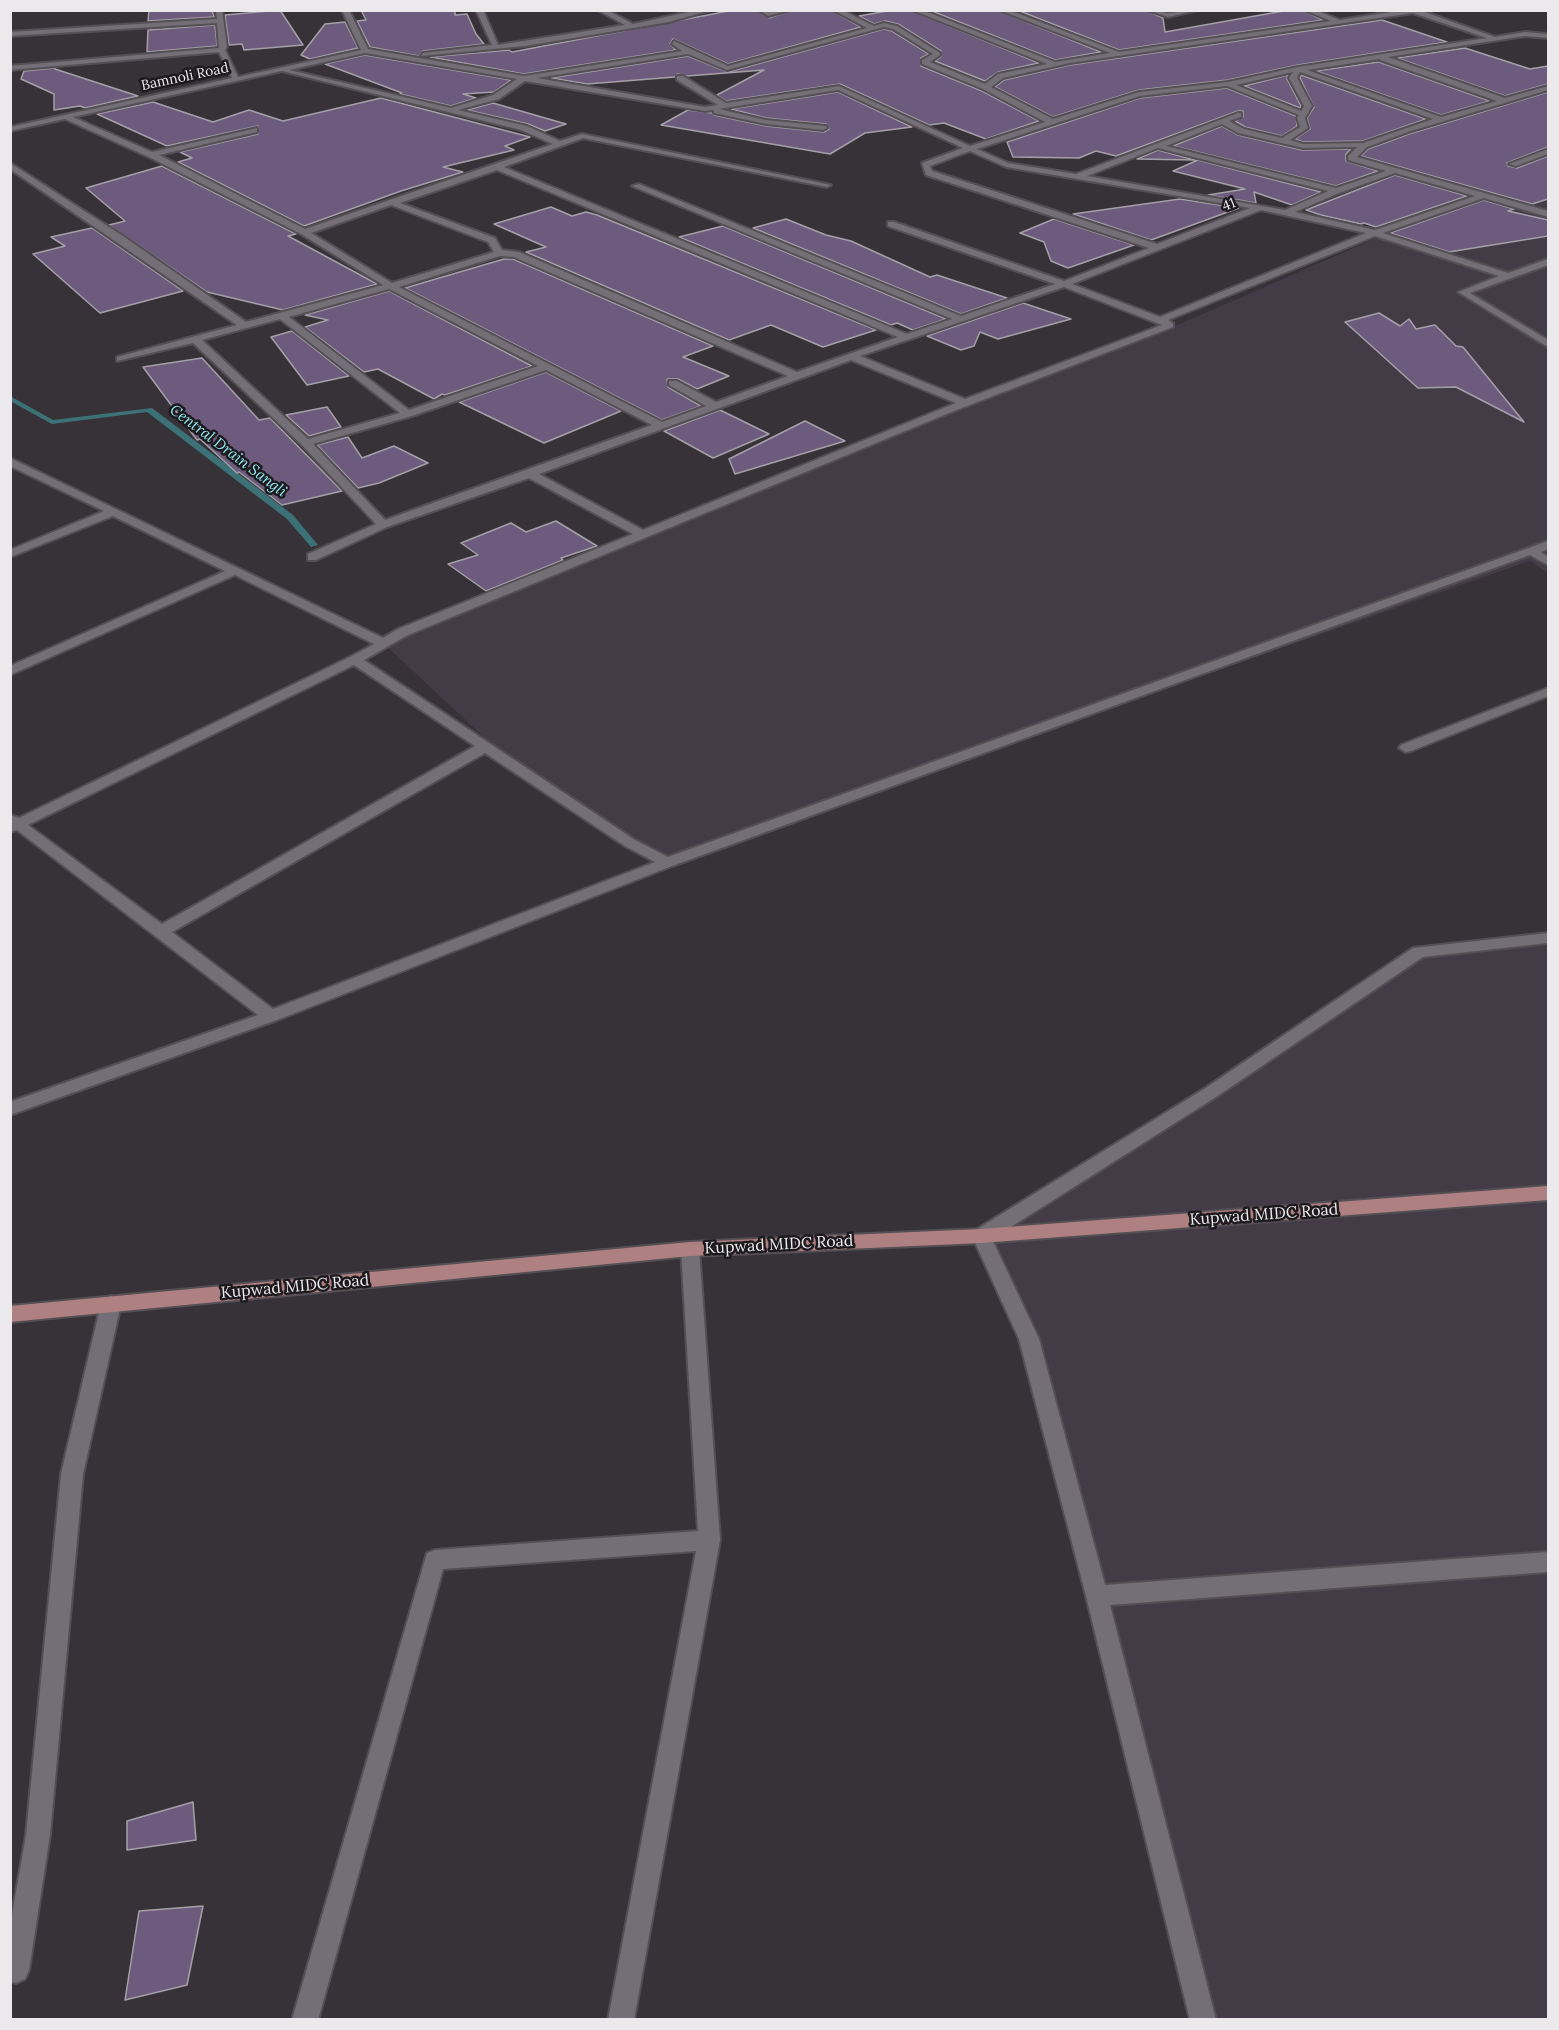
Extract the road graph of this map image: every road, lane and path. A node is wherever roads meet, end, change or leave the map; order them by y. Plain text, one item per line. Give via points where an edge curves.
1 (219, 10) edge
2 (345, 10) edge
3 (479, 10) edge
4 (601, 10) edge
5 (708, 10) edge
6 (762, 10) edge
7 (787, 10) edge
8 (836, 10) edge
9 (915, 10) edge
10 (1002, 10) edge
11 (1151, 10) edge
12 (1194, 10) edge
13 (1307, 10) edge
14 (1412, 11) edge
15 (220, 21) junction
16 (1341, 22) junction
17 (632, 26) junction
18 (873, 28) junction
19 (10, 34) edge
20 (1548, 36) edge
21 (1496, 39) junction
22 (674, 43) dead end
23 (496, 47) junction
24 (221, 50) junction
25 (365, 51) junction
26 (689, 52) junction
27 (1120, 54) junction
28 (389, 56) junction
29 (1379, 56) junction
30 (1055, 64) junction
31 (12, 67) edge
32 (1298, 69) junction
33 (279, 70) junction
34 (524, 78) junction
35 (680, 78) dead end
36 (237, 79) junction
37 (1228, 84) junction
38 (986, 87) junction
39 (1548, 88) edge
40 (1504, 101) junction
41 (725, 106) junction
42 (705, 109) junction
43 (450, 110) junction
44 (1303, 114) junction
45 (1238, 115) dead end
46 (66, 117) junction
47 (1442, 120) junction
48 (1223, 121) junction
49 (1052, 122) junction
50 (823, 128) dead end
51 (10, 129) edge
52 (254, 130) dead end
53 (1283, 141) junction
54 (559, 144) junction
55 (1364, 145) junction
56 (1158, 146) junction
57 (971, 148) junction
58 (1548, 151) edge
59 (151, 155) junction
60 (1513, 164) dead end
61 (10, 165) edge
62 (497, 167) junction
63 (1396, 170) junction
64 (1077, 177) junction
65 (827, 185) dead end
66 (636, 186) dead end
67 (1336, 191) junction
68 (1483, 196) junction
69 (393, 203) junction
70 (1260, 207) junction
71 (1286, 213) junction
72 (1548, 214) edge
73 (891, 224) dead end
74 (304, 232) junction
75 (1375, 233) junction
76 (1159, 248) junction
77 (499, 253) junction
78 (1548, 262) edge
79 (1508, 276) junction
80 (1064, 284) junction
81 (390, 286) junction
82 (281, 315) junction
83 (961, 319) junction
84 (1160, 320) junction
85 (244, 325) junction
86 (907, 337) junction
87 (195, 339) junction
88 (1548, 344) edge
89 (850, 356) junction
90 (121, 359) dead end
91 (546, 367) junction
92 (797, 376) junction
93 (673, 383) dead end
94 (965, 404) junction
95 (715, 406) junction
96 (408, 414) junction
97 (662, 426) junction
98 (306, 443) junction
99 (10, 461) edge
100 (530, 474) junction
101 (114, 511) junction
102 (383, 525) junction
103 (642, 534) junction
104 (1548, 545) edge
105 (1532, 551) junction
106 (10, 554) edge
107 (312, 557) dead end
108 (1548, 562) edge
109 (235, 571) junction
110 (383, 643) junction
111 (355, 660) junction
112 (10, 671) edge
113 (1548, 692) edge
114 (486, 746) junction
115 (1406, 748) dead end
116 (13, 824) edge
117 (667, 863) junction
118 (161, 930) junction
119 (1548, 938) edge
120 (271, 1016) junction
121 (10, 1109) edge
122 (1548, 1193) edge
123 (981, 1236) junction
124 (690, 1249) junction
125 (111, 1304) junction
126 (10, 1314) edge
127 (709, 1540) junction
128 (1548, 1562) edge
129 (1097, 1596) junction
130 (16, 1970) dead end
131 (305, 2019) edge
132 (621, 2019) edge
133 (1203, 2019) edge

1 - 15 street
2 - 25 street
3 - 23 street
4 - 17 street
5 - 17 street
6 - 7 street via 768,14
8 - 18 street
9 - 30 street
10 - 27 street
11 - 12 street via 1168,15
13 - 16 street
14 - 16 street
14 - 21 street
15 - 19 street
15 - 24 street via 224,47
16 - 27 street
17 - 23 street
18 - 26 street via 727,68
18 - 38 street via 895,27 938,54 925,62
20 - 21 street via 1525,34
21 - 29 street
22 - 26 street
23 - 28 street
24 - 31 street
24 - 36 street
25 - 28 street
25 - 33 street, Bamnoli Road
26 - 34 street
27 - 30 street
28 - 34 street
29 - 32 street
29 - 40 street
30 - 38 street via 1001,76
32 - 37 street
32 - 44 street via 1293,78 1308,106
32 - 47 street
33 - 36 street, Bamnoli Road
33 - 43 street
34 - 42 street
34 - 43 street via 496,97
35 - 41 street
36 - 46 street, Bamnoli Road
37 - 44 street
37 - 49 street via 1139,94
38 - 49 street
39 - 40 street
40 - 47 street
41 - 42 street
41 - 57 street via 839,88
42 - 50 street via 766,122
43 - 54 street via 524,128
44 - 53 street via 1304,128
45 - 48 street
46 - 51 street, Bamnoli Road
46 - 59 street
47 - 55 street
48 - 53 street
48 - 56 street
49 - 57 street
52 - 59 street
53 - 55 street via 1303,146
54 - 62 street
54 - 65 street via 582,136
55 - 63 street via 1352,158
56 - 64 street
56 - 67 street
57 - 64 street via 1006,165
57 - 76 street via 925,165 929,173
58 - 60 street
59 - 74 street
61 - 85 street
62 - 69 street
62 - 86 street
63 - 67 street
63 - 68 street
64 - 70 street
66 - 83 street
67 - 71 street
68 - 72 street
68 - 75 street
69 - 74 street
69 - 77 street via 492,240
70 - 71 street, 41
70 - 76 street, 41
71 - 75 street, 41
73 - 80 street
74 - 81 street
75 - 79 street, 41
75 - 84 street
76 - 80 street, 41
77 - 81 street
77 - 92 street via 516,254
78 - 79 street
79 - 88 street via 1463,292
80 - 83 street, 41
80 - 84 street
81 - 82 street
81 - 91 street
82 - 85 street
82 - 96 street
83 - 86 street, 41
84 - 94 street via 1170,324
85 - 87 street
86 - 89 street, 41
87 - 90 street
87 - 98 street
89 - 92 street, 41
89 - 94 street
91 - 96 street
91 - 97 street
92 - 95 street, 41
93 - 95 street
94 - 103 street
95 - 97 street, 41
96 - 98 street
97 - 100 street, 41
98 - 102 street
99 - 101 street
100 - 102 street, 41
100 - 103 street
101 - 106 street
101 - 109 street
102 - 107 street, 41
103 - 110 street
104 - 105 street
105 - 108 street
105 - 117 street
109 - 110 street
109 - 112 street
110 - 111 street
111 - 114 street
111 - 116 street
113 - 115 street
114 - 117 street via 630,843
114 - 118 street
116 - 118 street
117 - 120 street
118 - 120 street
119 - 123 street via 1419,952 1209,1093
120 - 121 street
122 - 123 main road, Kupwad MIDC Road
123 - 124 main road, Kupwad MIDC Road
123 - 129 street via 1029,1339
124 - 125 main road, Kupwad MIDC Road
124 - 127 street
125 - 126 main road, Kupwad MIDC Road
125 - 130 street via 72,1474 38,1835
127 - 131 street via 435,1560
127 - 132 street
128 - 129 street
129 - 133 street

